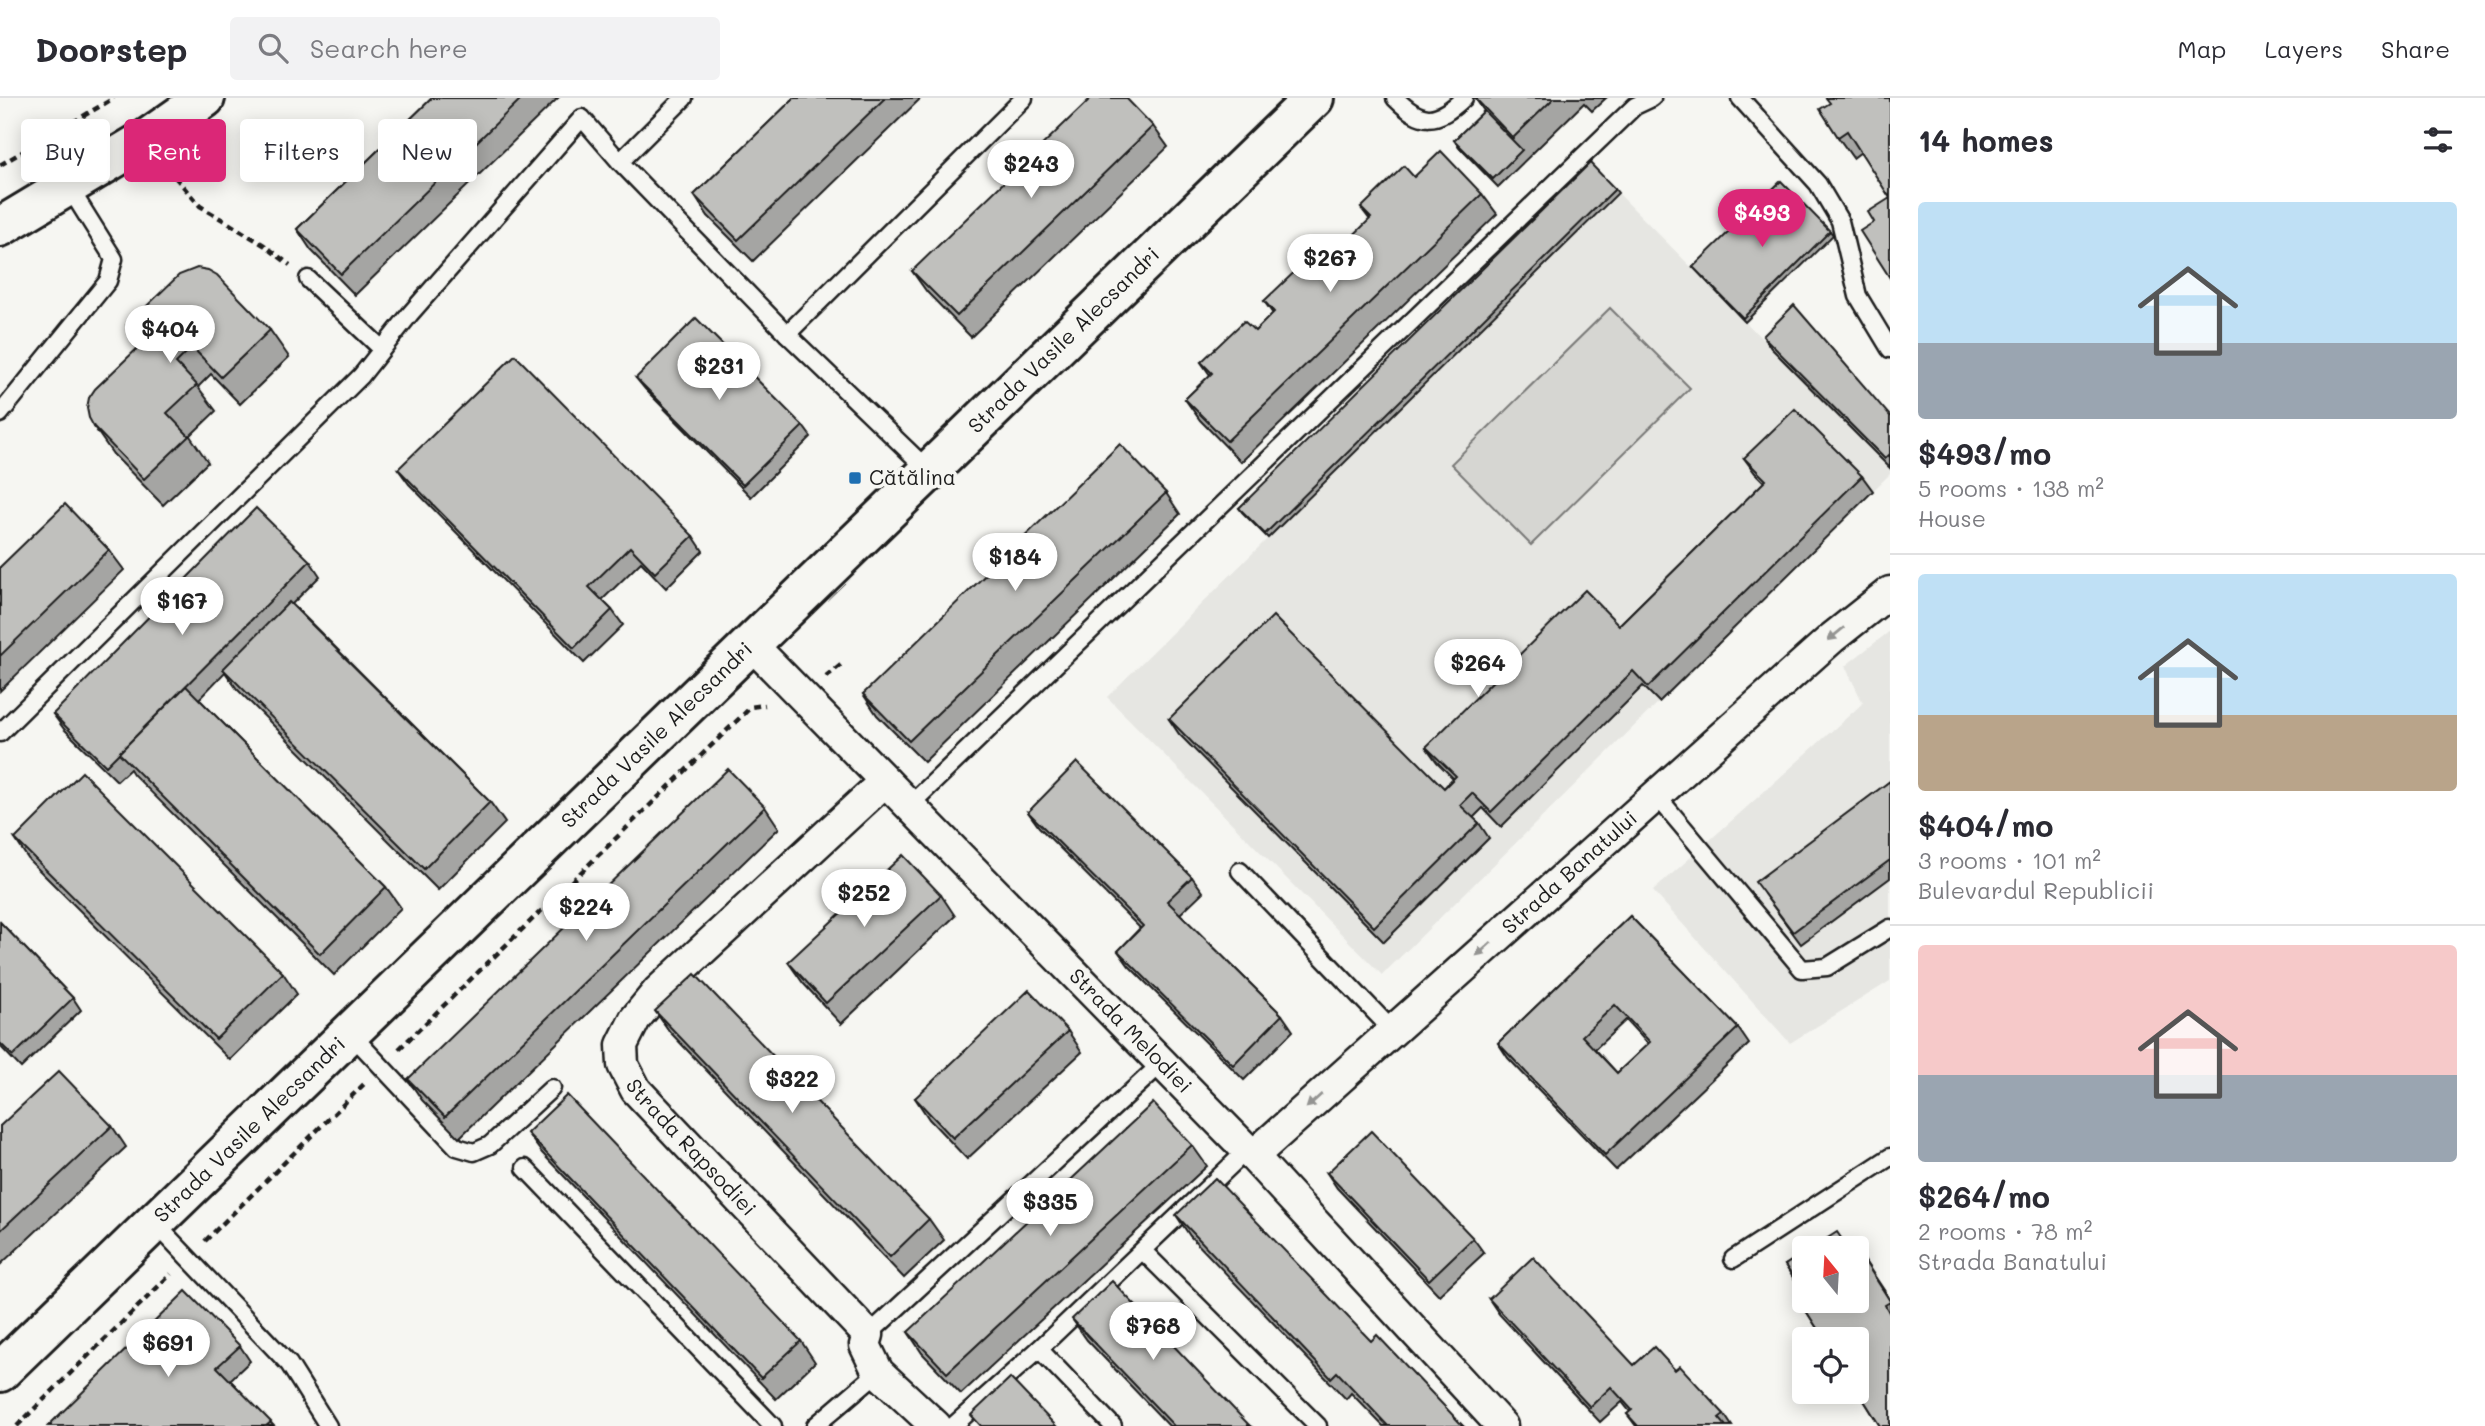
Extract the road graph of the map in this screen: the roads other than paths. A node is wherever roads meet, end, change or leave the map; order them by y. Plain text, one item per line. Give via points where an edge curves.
1 (205, 98) edge
2 (684, 98) edge
3 (1024, 98) edge
4 (1314, 98) edge
5 (1395, 98) edge
6 (1464, 98) edge
7 (1652, 98) edge
8 (1740, 98) edge
9 (621, 162) junction
10 (69, 187) junction
11 (0, 227) edge
12 (308, 279) edge
13 (787, 334) junction
14 (1890, 348) edge
15 (382, 349) junction
16 (0, 414) edge
17 (929, 471) junction
18 (1890, 592) edge
19 (751, 644) junction
20 (0, 733) edge
21 (885, 781) junction
22 (1656, 795) junction
23 (909, 806) junction
24 (1240, 871) dead end
25 (1890, 928) edge
26 (1392, 1031) junction
27 (350, 1033) junction
28 (1162, 1063) junction
29 (552, 1088) dead end
30 (1250, 1153) junction
31 (1890, 1157) edge
32 (525, 1168) dead end
33 (154, 1222) junction
34 (1143, 1251) junction
35 (1733, 1259) dead end
36 (868, 1335) junction
37 (1039, 1349) junction
38 (0, 1371) edge
39 (878, 1372) junction
40 (328, 1426) edge
41 (773, 1426) edge
42 (815, 1426) edge
43 (936, 1426) edge
44 (953, 1426) edge
45 (1114, 1426) edge
46 (1318, 1426) edge
47 (1502, 1426) edge

1 - 10 street
2 - 9 lane
3 - 13 lane
4 - 17 street, Strada Vasile Alecsandri
5 - 6 lane via 1410,114 1428,119 1448,113
7 - 23 lane via 1635,106
8 - 14 lane via 1818,184 1840,220 1858,296
9 - 13 lane
9 - 15 lane via 582,118
10 - 11 street
10 - 16 lane via 114,259 108,281
12 - 15 lane
13 - 17 lane
15 - 20 lane via 361,376
17 - 19 street, Strada Vasile Alecsandri
18 -> 22 street, Strada Banatului
19 - 21 street, Strada Melodiei
19 - 27 street, Strada Vasile Alecsandri
21 - 23 street, Strada Melodiei
21 - 36 street, Strada Rapsodiei via 658,991 635,1019 622,1045 623,1065 636,1090
22 - 25 lane via 1802,969 1827,967
22 -> 26 street, Strada Banatului
23 - 28 street, Strada Melodiei
24 - 26 lane
26 -> 30 street, Strada Banatului
27 - 29 lane via 457,1147 474,1152 490,1145
27 - 33 street, Strada Vasile Alecsandri
28 - 30 street, Strada Melodiei
28 - 36 lane
30 - 34 lane
30 - 47 street, Strada Melodiei
31 - 35 lane
32 - 41 lane
33 - 38 street, Strada Vasile Alecsandri
33 - 40 lane via 289,1364
34 - 37 lane
34 - 46 lane
36 - 39 street via 865,1345
37 - 44 lane
37 - 45 lane
39 - 42 lane
39 - 43 street

